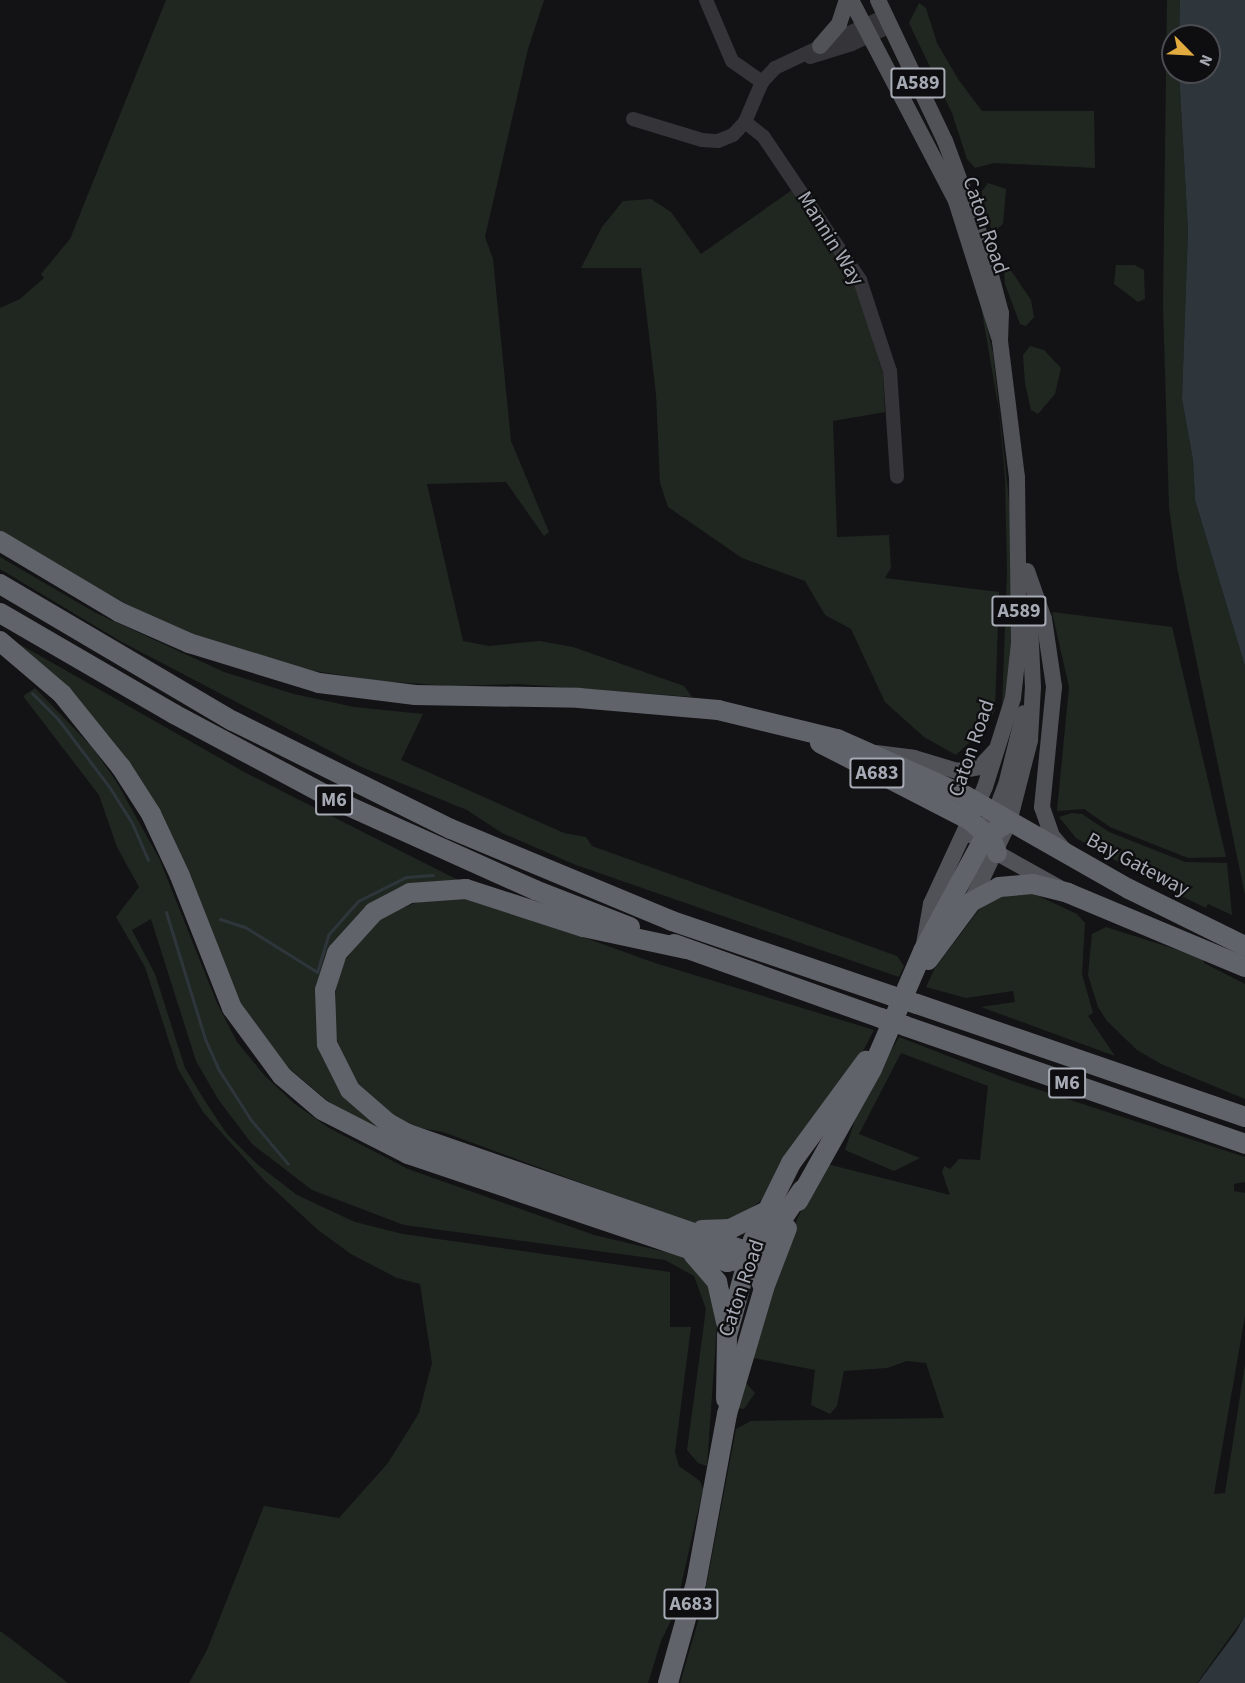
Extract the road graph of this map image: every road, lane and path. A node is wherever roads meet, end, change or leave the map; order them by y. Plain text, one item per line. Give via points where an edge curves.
1 (706, 0) edge
2 (849, 0) edge
3 (864, 0) edge
4 (878, 0) edge
5 (877, 26) junction
6 (820, 46) junction
7 (796, 58) junction
8 (762, 82) junction
9 (633, 119) dead end
10 (745, 122) junction
11 (955, 185) junction
12 (897, 477) dead end
13 (1018, 524) junction
14 (0, 541) edge
15 (1027, 571) junction
16 (0, 584) edge
17 (0, 613) edge
18 (0, 640) edge
19 (783, 723) junction
20 (1003, 740) junction
21 (875, 753) junction
22 (985, 828) junction
23 (1067, 854) junction
24 (1068, 893) junction
25 (970, 902) junction
26 (1245, 946) edge
27 (686, 949) junction
28 (1245, 968) edge
29 (914, 975) junction
30 (880, 1043) junction
31 (1237, 1114) edge
32 (1237, 1142) edge
33 (802, 1190) junction
34 (766, 1211) junction
35 (687, 1229) junction
36 (689, 1251) junction
37 (749, 1258) junction
38 (764, 1288) junction
39 (727, 1336) junction
40 (727, 1414) junction
41 (668, 1683) edge

1 - 8 street via 732,61
2 - 5 main road, Caton Road / A589
2 - 6 main road via 839,24
3 - 5 main road, A589
4 - 5 main road, Caton Road / A589
5 - 6 street
5 - 7 street via 816,57
5 - 11 main road, Caton Road / A589
5 - 11 main road, Caton Road / A589 via 922,119 923,141
6 - 7 street
7 - 8 street via 775,68
8 - 10 street
9 - 10 street via 681,135 718,141 733,135
10 - 12 street, Mannin Way via 763,136 860,280 890,370
11 - 13 main road, Caton Road / A589 via 989,317 1000,340 1011,418
13 - 15 main road, Caton Road / A589
13 - 20 main road, Caton Road / A589 via 1019,643 1016,685
14 - 19 highway, A683 via 119,612 189,644 319,683 437,696 634,701 718,710
15 - 22 main road, Caton Road / A589 via 1033,687 1030,740
15 - 23 main road via 1044,619 1054,687 1042,807 1052,836
16 - 31 highway, M6, bridge via 233,721 451,829 672,921
17 - 27 highway, M6 via 174,714 337,801 535,890
18 - 36 highway via 62,694 121,767 151,814 180,876 232,1008 254,1042 300,1092 322,1110 408,1154
19 - 21 highway, A683
19 - 22 highway, A683
20 - 21 main road via 980,766 969,770 957,771 914,758
20 - 22 main road, Caton Road / A589
21 - 22 highway, A683
22 - 23 highway, Bay Gateway / A683
22 - 24 main road, A683
22 - 25 main road, Caton Road / A589
22 - 29 highway, Caton Road / A683
23 - 26 highway, Bay Gateway / A683
24 - 25 highway, Caton Road / A683 via 1033,884 999,887
24 - 28 highway, A683
25 - 29 highway, Caton Road / A683 via 934,954
27 - 32 highway, M6, bridge
27 - 35 highway via 583,927 466,889 427,889 391,901 354,929 330,970 323,1008 327,1044 339,1075 370,1112 388,1123 408,1134
29 - 30 highway, Caton Road / A683
30 - 33 highway, Caton Road / A683 via 867,1077
30 - 34 highway, Caton Road / A683 via 807,1138
33 - 37 highway via 762,1251
33 - 38 highway, Caton Road / A683
34 - 35 highway via 730,1230
34 - 37 highway, Caton Road / A683
35 - 37 highway
36 - 37 highway via 727,1263
36 - 39 highway via 706,1265 721,1289
37 - 38 highway
37 - 39 highway, Caton Road / A683
38 - 40 highway, Caton Road / A683
39 - 40 highway, Caton Road / A683
40 - 41 highway, A683 via 708,1523

